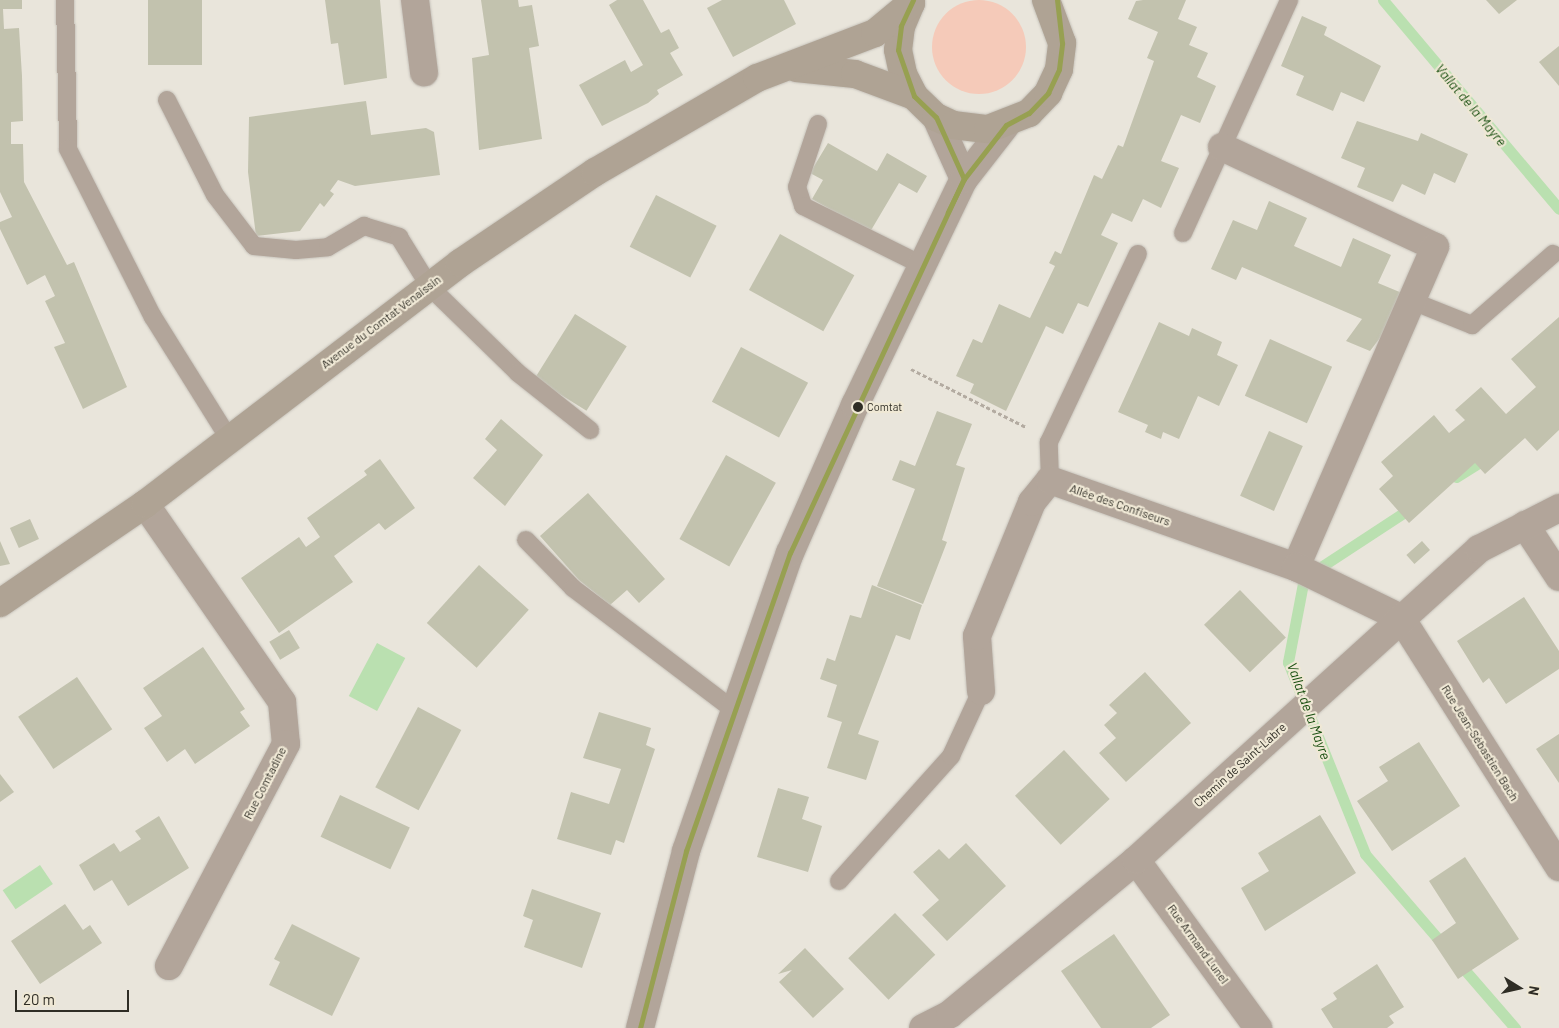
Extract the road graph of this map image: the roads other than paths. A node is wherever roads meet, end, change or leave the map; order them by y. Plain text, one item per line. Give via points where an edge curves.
1 (64, 0) edge
2 (415, 0) edge
3 (1289, 0) edge
4 (912, 2) edge
5 (1053, 6) edge
6 (780, 68) junction
7 (424, 72) dead end
8 (914, 96) junction
9 (167, 100) dead end
10 (936, 117) junction
11 (818, 124) dead end
12 (1006, 125) junction
13 (1222, 147) junction
14 (964, 179) junction
15 (1184, 233) dead end
16 (1138, 254) dead end
17 (1553, 254) dead end
18 (922, 265) junction
19 (430, 286) junction
20 (1412, 301) junction
21 (590, 430) dead end
22 (228, 437) junction
23 (1050, 480) junction
24 (145, 504) junction
25 (1559, 508) edge
26 (1525, 525) junction
27 (526, 540) dead end
28 (1296, 567) junction
29 (1559, 577) edge
30 (0, 603) edge
31 (1401, 618) junction
32 (981, 691) joint
33 (734, 710) junction
34 (1136, 860) junction
35 (1559, 867) edge
36 (839, 881) dead end
37 (169, 966) dead end
38 (640, 1028) edge
39 (923, 1028) edge
40 (1258, 1028) edge

1 - 22 lane via 68,149 153,317
2 - 7 street
3 - 13 lane
4 - 6 main road, Avenue du Comtat Venaissin via 875,33
4 - 8 main road via 901,26 898,50 902,74
5 - 12 main road via 1062,43 1055,77 1029,113
6 - 8 main road via 855,74
6 - 19 main road, Avenue du Comtat Venaissin via 595,172
8 - 10 main road
9 - 19 lane via 215,195 254,246 296,250 328,247 364,226 399,237
10 - 12 main road via 970,129
10 - 14 street
11 - 18 lane via 797,187 803,206
12 - 14 street
13 - 15 lane
13 - 20 street via 1435,247
14 - 18 street
16 - 23 lane via 1049,442
17 - 20 lane via 1472,325
18 - 33 street via 790,553
19 - 21 lane via 518,373
19 - 22 main road, Avenue du Comtat Venaissin
20 - 28 street
22 - 24 main road, Avenue du Comtat Venaissin
23 - 28 street, Allée des Confiseurs
23 - 32 street via 1032,502 977,636
24 - 30 main road, Avenue du Comtat Venaissin
24 - 37 street, Rue Comtadine via 282,702 286,744
25 - 26 street, Chemin de Saint-Labre
26 - 29 street
26 - 31 street, Chemin de Saint-Labre via 1479,549
27 - 33 lane via 573,588
28 - 31 street, Allée des Confiseurs
31 - 34 street, Chemin de Saint-Labre
31 - 35 street, Rue Jean-Sébastien Bach
32 - 36 lane via 950,756
33 - 38 street via 686,851
34 - 39 street, Chemin de Saint-Labre via 950,1014
34 - 40 street, Rue Armand Lunel

